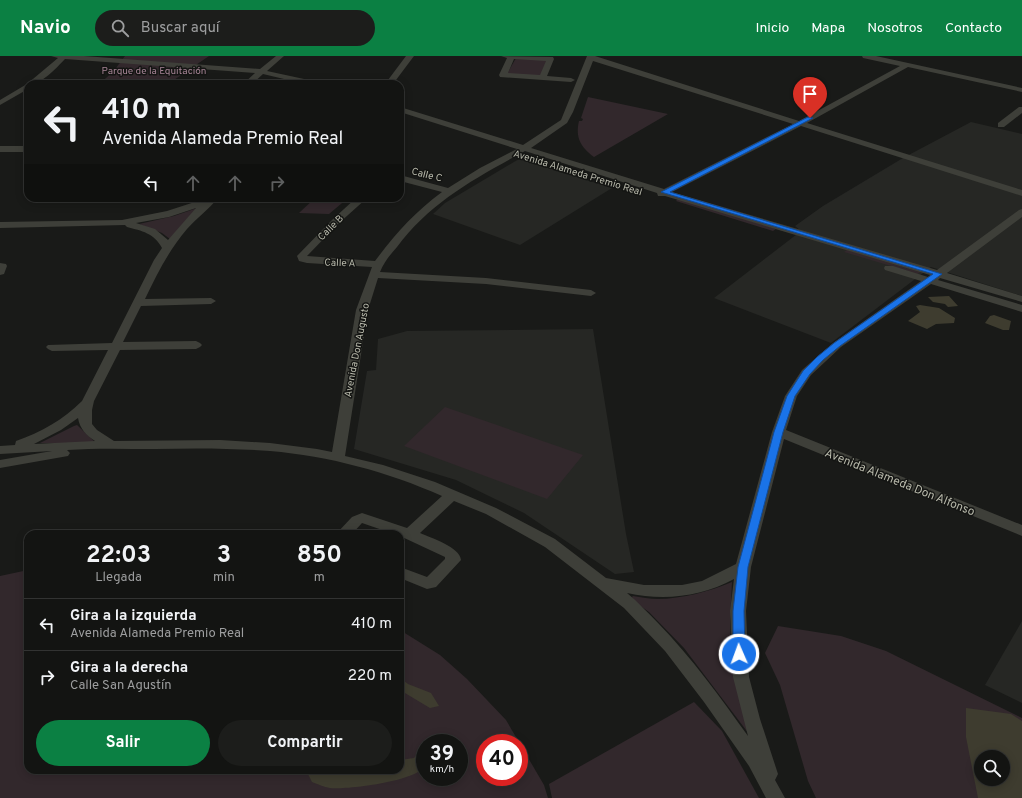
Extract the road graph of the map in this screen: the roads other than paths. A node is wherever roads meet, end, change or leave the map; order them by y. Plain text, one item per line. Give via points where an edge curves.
1 (55, 56) edge
2 (64, 56) edge
3 (280, 56) edge
4 (410, 56) edge
5 (505, 56) edge
6 (512, 56) edge
7 (866, 56) edge
8 (590, 57) edge
9 (907, 65) junction
10 (263, 72) junction
11 (543, 78) junction
12 (36, 80) edge
13 (252, 80) edge
14 (298, 80) edge
15 (391, 80) edge
16 (571, 80) dead end
17 (24, 88) edge
18 (1022, 90) edge
19 (0, 103) edge
20 (1022, 109) edge
21 (404, 110) edge
22 (801, 123) junction
23 (1001, 125) dead end
24 (0, 149) edge
25 (24, 149) edge
26 (520, 150) junction
27 (404, 179) edge
28 (449, 191) junction
29 (1022, 193) edge
30 (661, 194) junction
31 (203, 202) edge
32 (209, 202) edge
33 (358, 202) edge
34 (1022, 212) edge
35 (122, 223) junction
36 (0, 225) edge
37 (167, 247) junction
38 (303, 259) joint
39 (378, 264) junction
40 (0, 266) edge
41 (0, 272) edge
42 (374, 275) junction
43 (934, 277) junction
44 (591, 293) dead end
45 (1022, 299) edge
46 (211, 301) dead end
47 (137, 303) junction
48 (1022, 310) edge
49 (196, 345) dead end
50 (116, 346) junction
51 (52, 347) dead end
52 (88, 401) junction
53 (778, 432) junction
54 (114, 446) junction
55 (2, 450) edge
56 (338, 457) junction
57 (0, 464) edge
58 (452, 495) junction
59 (347, 530) edge
60 (398, 530) edge
61 (1022, 531) edge
62 (404, 532) edge
63 (410, 534) junction
64 (743, 567) junction
65 (404, 574) edge
66 (602, 582) junction
67 (777, 798) edge

1 - 2 street
2 - 10 street
2 - 12 street
3 - 10 street
4 - 15 street
5 - 6 street
6 - 11 street via 550,58
6 - 11 street via 504,75
7 - 9 street
8 - 22 street
8 - 26 street, Avenida Don Augusto via 564,120
9 - 18 street
9 - 22 street
10 - 13 street
10 - 14 street
11 - 16 street
17 - 19 street
20 - 23 street
21 - 26 street, Avenida Alameda Premio Real via 437,121 444,131
22 - 29 street
22 - 30 street
24 - 25 street
26 - 28 street, Avenida Don Augusto
26 - 30 street, Avenida Alameda Premio Real
27 - 28 street, Calle C
28 - 39 street, Avenida Don Augusto via 404,230
30 - 43 street, Avenida Alameda Premio Real
31 - 35 street via 169,214
32 - 37 street
33 - 38 street, Calle B via 302,256
34 - 43 street
35 - 36 street
35 - 37 street via 155,232
37 - 47 street
38 - 39 street, Calle A
39 - 42 street, Avenida Don Augusto
40 - 41 street
42 - 44 street via 486,281
42 - 56 street, Avenida Don Augusto via 362,310
43 - 45 street, Avenida Alameda Premio Real
43 - 48 street, Avenida Alameda Premio Real
43 - 53 street via 820,358 806,372 791,396
46 - 47 street
47 - 50 street
49 - 50 street
50 - 51 street
50 - 52 street
52 - 54 street via 84,413 86,426
52 - 55 street via 76,414 56,428
53 - 61 street, Avenida Alameda Don Alfonso
53 - 64 street
54 - 55 street via 56,446
54 - 56 street via 220,444 270,447
54 - 57 street
56 - 58 street via 386,470
58 - 63 street
58 - 66 street via 491,511 550,543
59 - 60 street via 362,518
62 - 63 street
63 - 65 street via 450,554 454,560 431,583
64 - 66 street via 706,585 684,590 641,590
64 - 67 street via 738,611 741,677 751,719
66 - 67 street via 630,604 681,660 733,729

